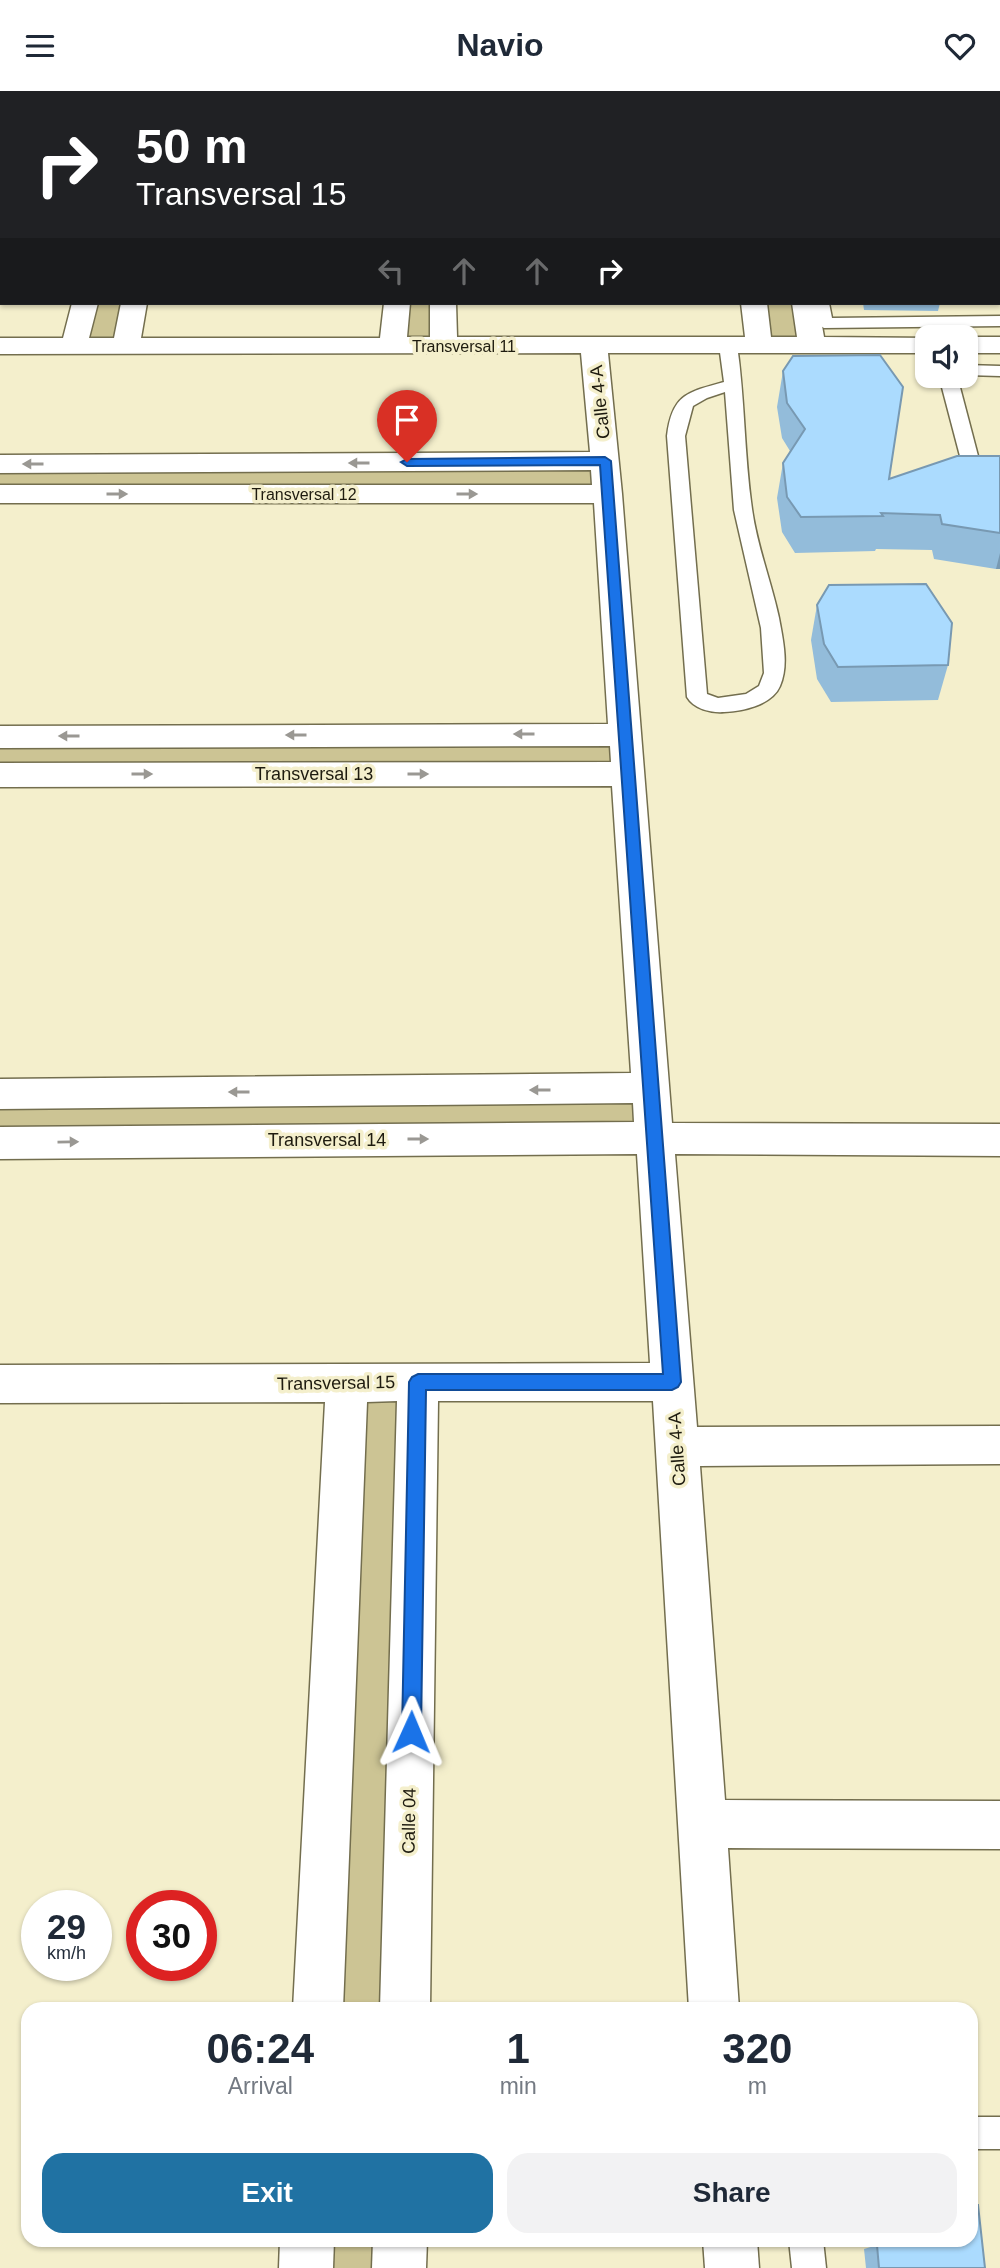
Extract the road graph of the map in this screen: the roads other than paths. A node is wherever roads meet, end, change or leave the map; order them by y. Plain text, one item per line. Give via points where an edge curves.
1 (84, 305) edge
2 (134, 305) edge
3 (397, 305) edge
4 (443, 305) edge
5 (754, 305) edge
6 (805, 305) edge
7 (821, 305) edge
8 (1000, 321) edge
9 (728, 345) junction
10 (760, 345) junction
11 (812, 345) junction
12 (915, 345) edge
13 (978, 345) edge
14 (1000, 345) edge
15 (0, 346) edge
16 (74, 346) junction
17 (126, 346) junction
18 (393, 346) junction
19 (444, 346) junction
20 (594, 346) junction
21 (978, 370) edge
22 (1000, 371) edge
23 (735, 384) junction
24 (951, 388) edge
25 (969, 456) edge
26 (71, 463) junction
27 (0, 464) edge
28 (606, 477) junction
29 (0, 494) edge
30 (63, 494) junction
31 (625, 735) junction
32 (5, 737) edge
33 (0, 768) edge
34 (628, 773) junction
35 (0, 775) edge
36 (651, 1088) junction
37 (289, 1092) junction
38 (0, 1094) edge
39 (654, 1139) junction
40 (283, 1140) junction
41 (1000, 1140) edge
42 (0, 1143) edge
43 (418, 1382) junction
44 (672, 1382) junction
45 (346, 1383) junction
46 (0, 1384) edge
47 (1000, 1445) edge
48 (677, 1447) junction
49 (701, 1824) junction
50 (1000, 1825) edge
51 (318, 2002) edge
52 (405, 2002) edge
53 (714, 2002) edge
54 (978, 2133) edge
55 (1000, 2133) edge
56 (307, 2247) edge
57 (400, 2247) edge
58 (730, 2247) edge
59 (807, 2247) edge
60 (306, 2268) edge
61 (400, 2268) edge
62 (732, 2268) edge
63 (809, 2268) edge

1 - 16 street
2 - 17 street
3 - 18 street
4 - 19 street
5 - 10 street
6 - 11 street
7 - 8 lane via 824,323
9 - 10 street, Transversal 11
9 - 20 street, Transversal 11
9 - 23 lane
10 - 11 street, Transversal 11
11 - 12 street, Transversal 11
13 - 14 street
15 - 16 street, Transversal 11
16 - 17 street, Transversal 11
17 - 18 street, Transversal 11
18 - 19 street, Transversal 11
19 - 20 street, Transversal 11
20 - 28 street, Calle 4-A
21 - 22 lane
23 - 23 lane via 743,514 768,610 774,662 771,685 764,694 720,707 697,697 676,436 678,414 685,402
24 - 25 lane
26 -> 27 street, Transversal 12
28 -> 26 street, Transversal 12
26 - 30 street
30 -> 28 street, Transversal 12
28 - 31 street, Calle 4-A
29 - 30 street, Transversal 12
31 -> 32 street
31 - 34 street, Calle 4-A
32 - 33 street
35 -> 34 street, Transversal 13
34 - 36 street, Calle 4-A
36 -> 37 street
36 - 39 street, Calle 4-A
37 -> 38 street
37 - 40 street
40 -> 39 street, Transversal 14
39 - 41 street, Transversal 14
39 - 44 street, Calle 4-A
42 -> 40 street, Transversal 14
43 - 44 street, Transversal 15
43 - 45 street, Transversal 15
43 - 52 street, Calle 04
44 - 48 street, Calle 4-A
45 - 46 street, Transversal 15
45 - 51 street
47 - 48 street
48 - 49 street, Calle 4-A
49 - 50 street
49 - 53 street, Calle 4-A
54 - 55 lane
56 - 60 street
57 - 61 street
58 - 62 street
59 - 63 lane

